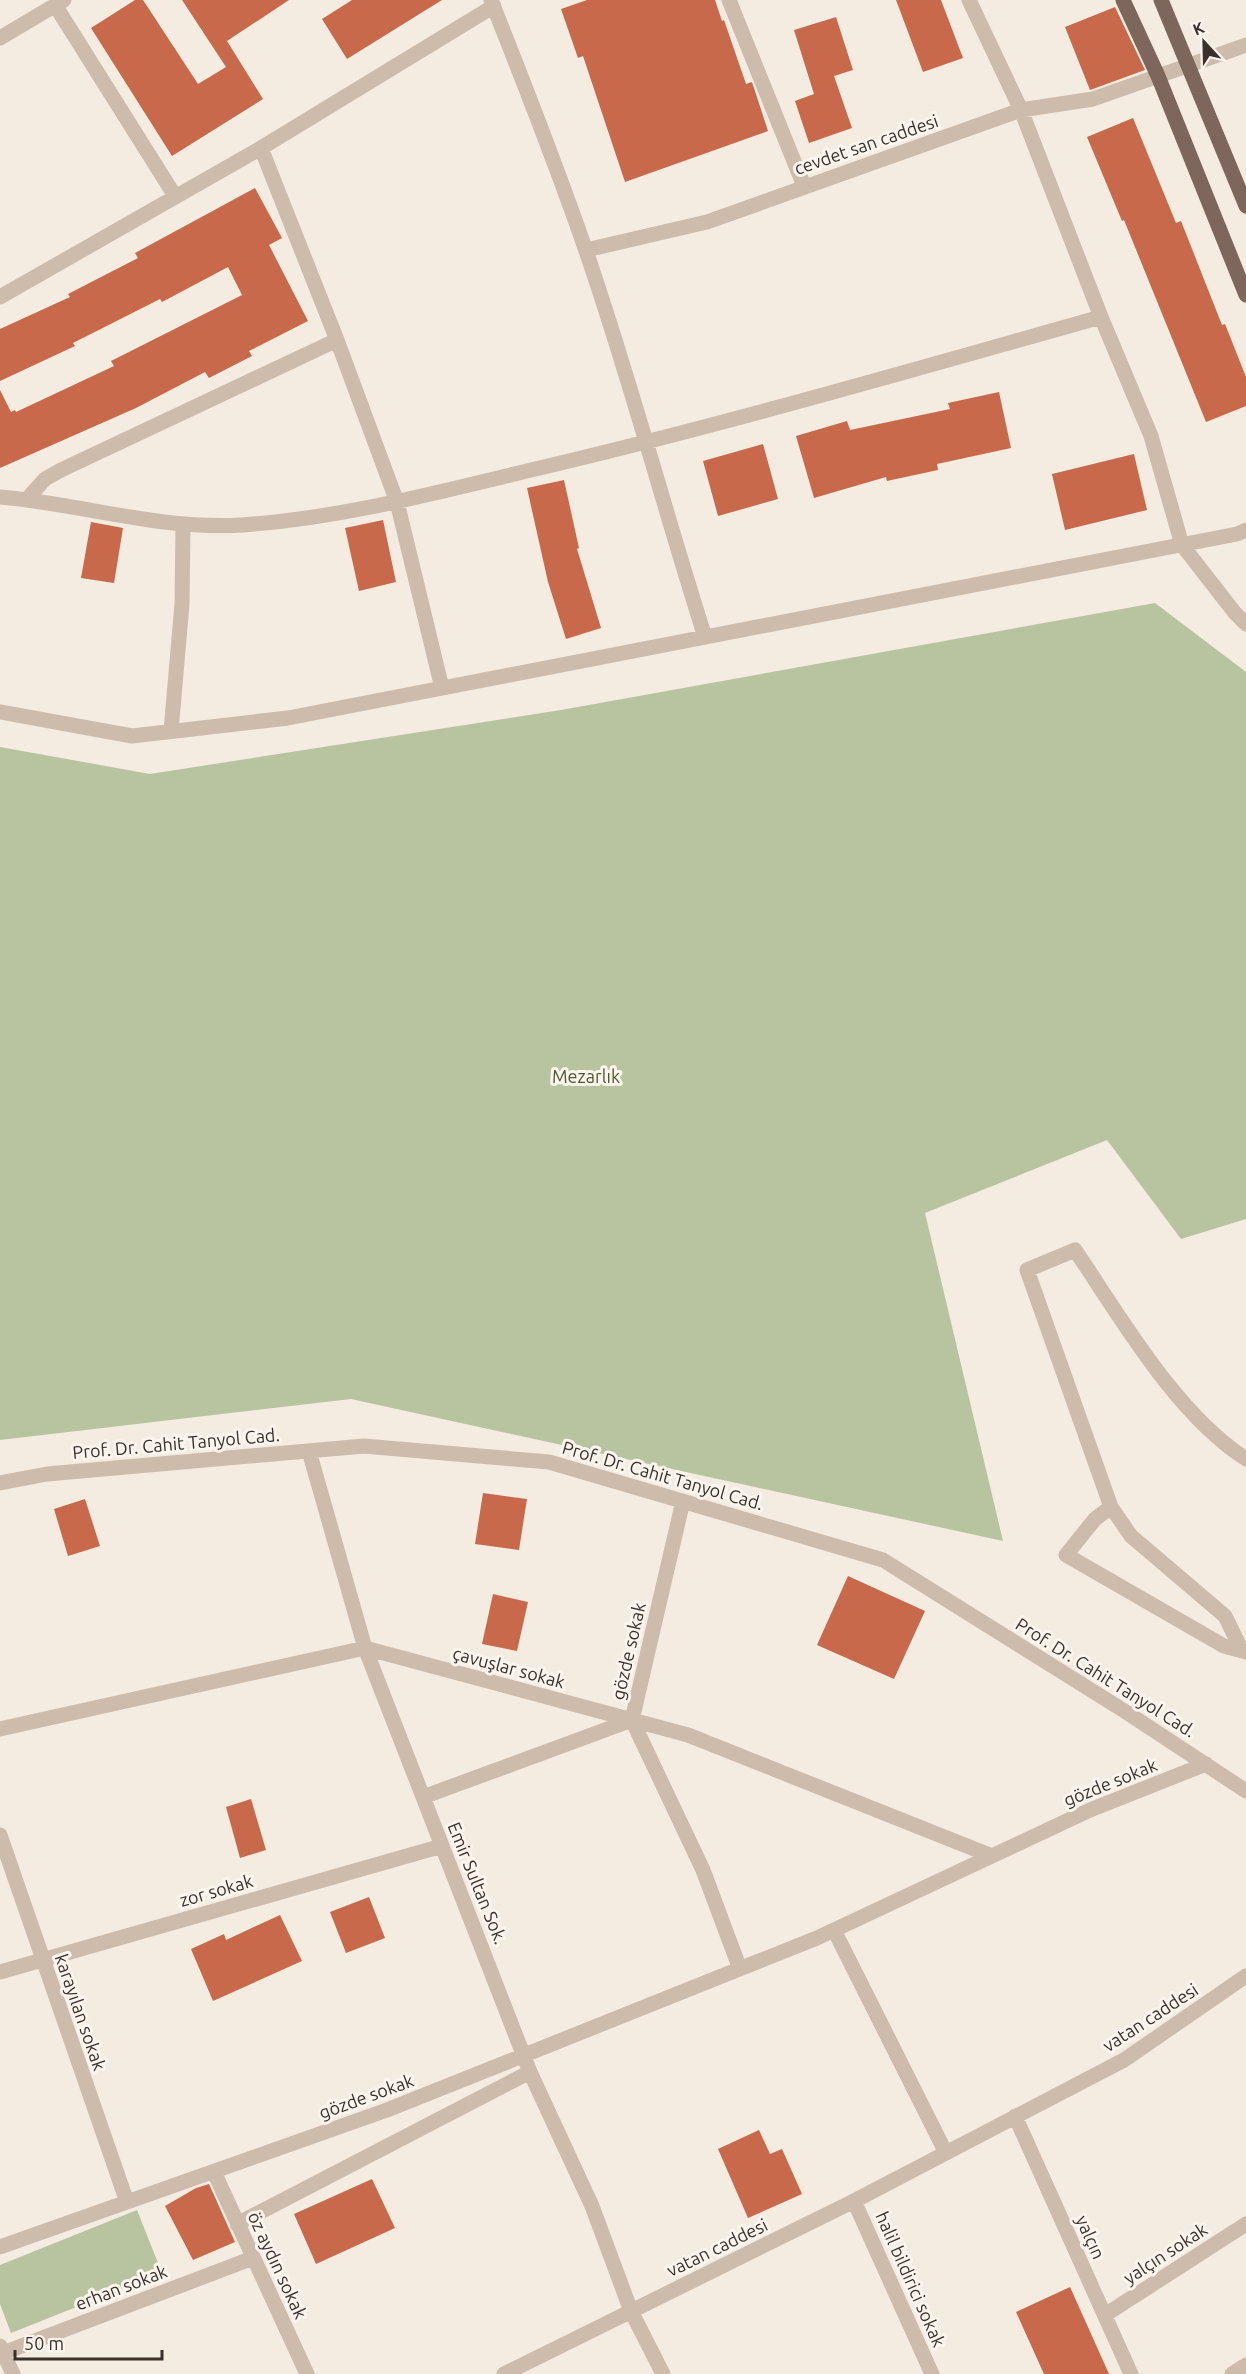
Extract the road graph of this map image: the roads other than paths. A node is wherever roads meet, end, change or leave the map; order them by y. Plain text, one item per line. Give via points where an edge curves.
1 (729, 0) edge
2 (969, 0) edge
3 (1123, 0) edge
4 (1161, 0) edge
5 (60, 3) edge
6 (492, 3) edge
7 (0, 38) edge
8 (1246, 45) edge
9 (1190, 66) junction
10 (1158, 76) junction
11 (1021, 110) junction
12 (261, 148) junction
13 (804, 186) junction
14 (175, 196) junction
15 (1246, 206) edge
16 (586, 250) junction
17 (1246, 295) edge
18 (0, 297) edge
19 (1101, 317) junction
20 (337, 340) junction
21 (648, 443) junction
22 (0, 497) edge
23 (27, 499) junction
24 (397, 502) junction
25 (183, 526) junction
26 (1246, 530) edge
27 (1182, 545) junction
28 (1246, 624) edge
29 (705, 638) junction
30 (442, 688) junction
31 (0, 712) edge
32 (171, 731) junction
33 (309, 1451) junction
34 (1246, 1459) edge
35 (0, 1483) edge
36 (682, 1501) junction
37 (1112, 1507) junction
38 (365, 1648) junction
39 (1244, 1651) edge
40 (633, 1720) junction
41 (0, 1729) edge
42 (1206, 1764) junction
43 (1246, 1791) edge
44 (423, 1797) junction
45 (0, 1835) edge
46 (442, 1846) junction
47 (992, 1856) junction
48 (834, 1930) junction
49 (42, 1960) junction
50 (740, 1969) junction
51 (0, 1971) edge
52 (1246, 1976) edge
53 (525, 2055) junction
54 (530, 2072) junction
55 (1016, 2116) junction
56 (946, 2153) junction
57 (214, 2172) junction
58 (854, 2201) junction
59 (128, 2202) junction
60 (237, 2224) junction
61 (1246, 2224) edge
62 (0, 2247) edge
63 (253, 2258) junction
64 (634, 2315) junction
65 (1105, 2315) junction
66 (2, 2350) edge
67 (1246, 2365) edge
68 (13, 2374) edge
69 (307, 2374) edge
70 (504, 2374) edge
71 (663, 2374) edge
72 (932, 2374) edge
73 (1131, 2374) edge
74 (1232, 2374) edge

1 - 13 street
2 - 11 street
3 - 10 main road
4 - 9 main road
5 - 7 street
5 - 14 street
6 - 12 street
6 - 16 street
8 - 9 street, cevdet san caddesi
9 - 10 street, cevdet san caddesi
9 - 15 main road
10 - 11 street, cevdet san caddesi via 1093,99
10 - 17 main road
11 - 13 street, cevdet san caddesi
11 - 19 street
12 - 14 street
12 - 20 street
13 - 16 street, cevdet san caddesi via 707,222
14 - 18 street
16 - 21 street
19 - 21 street
19 - 27 street via 1151,436
20 - 23 street via 61,470 45,479
20 - 24 street
21 - 24 street
21 - 29 street
22 - 23 street
23 - 25 street
24 - 25 street via 304,519
24 - 30 street
25 - 32 street via 182,604
26 - 27 street
27 - 28 street
27 - 29 street
29 - 30 street
30 - 32 street via 288,718
31 - 32 street via 132,736
33 - 35 street, Prof. Dr. Cahit Tanyol Cad. via 47,1474
33 - 36 street, Prof. Dr. Cahit Tanyol Cad. via 364,1446 549,1462
33 - 38 street, Emir Sultan Sok.
34 - 37 street via 1209,1429 1160,1374 1075,1250 1027,1270
36 - 40 street, gözde sokak
36 - 42 street, Prof. Dr. Cahit Tanyol Cad. via 883,1560
37 - 39 street via 1131,1536 1225,1616
37 - 39 street via 1095,1519 1066,1555 1224,1646
38 - 40 street, çavuşlar sokak
38 - 41 street, çavuşlar sokak
38 - 44 street, Emir Sultan Sok.
40 - 44 street
40 - 47 street, çavuşlar sokak via 688,1735
40 - 50 street, gözde sokak via 703,1870
42 - 43 street, Prof. Dr. Cahit Tanyol Cad.
42 - 47 street, gözde sokak via 1090,1810
44 - 46 street, Emir Sultan Sok.
45 - 49 street, karayılan sokak
46 - 49 street, zor sokak
46 - 53 street, Emir Sultan Sok.
47 - 48 street, gözde sokak
48 - 50 street, gözde sokak
48 - 56 street
49 - 51 street, zor sokak
49 - 59 street, karayılan sokak
50 - 53 street, gözde sokak
52 - 55 street, vatan caddesi via 1124,2060
53 - 54 street, Emir Sultan Sok.
53 - 57 street, gözde sokak
54 - 60 street
54 - 64 street, Emir Sultan Sok. via 592,2206
55 - 56 street, vatan caddesi
55 - 65 street, yalçın
56 - 58 street, vatan caddesi
57 - 59 street, gözde sokak
57 - 60 street, öz aydın sokak
58 - 64 street, vatan caddesi
58 - 72 street, halil bildirici sokak
59 - 62 street, gözde sokak
60 - 63 street, öz aydın sokak
61 - 65 street, yalçın sokak
63 - 66 street, erhan sokak
63 - 69 street, öz aydın sokak
64 - 70 street, vatan caddesi
64 - 71 street, Emir Sultan Sok.
65 - 73 street, yalçın
66 - 68 street
67 - 74 street

